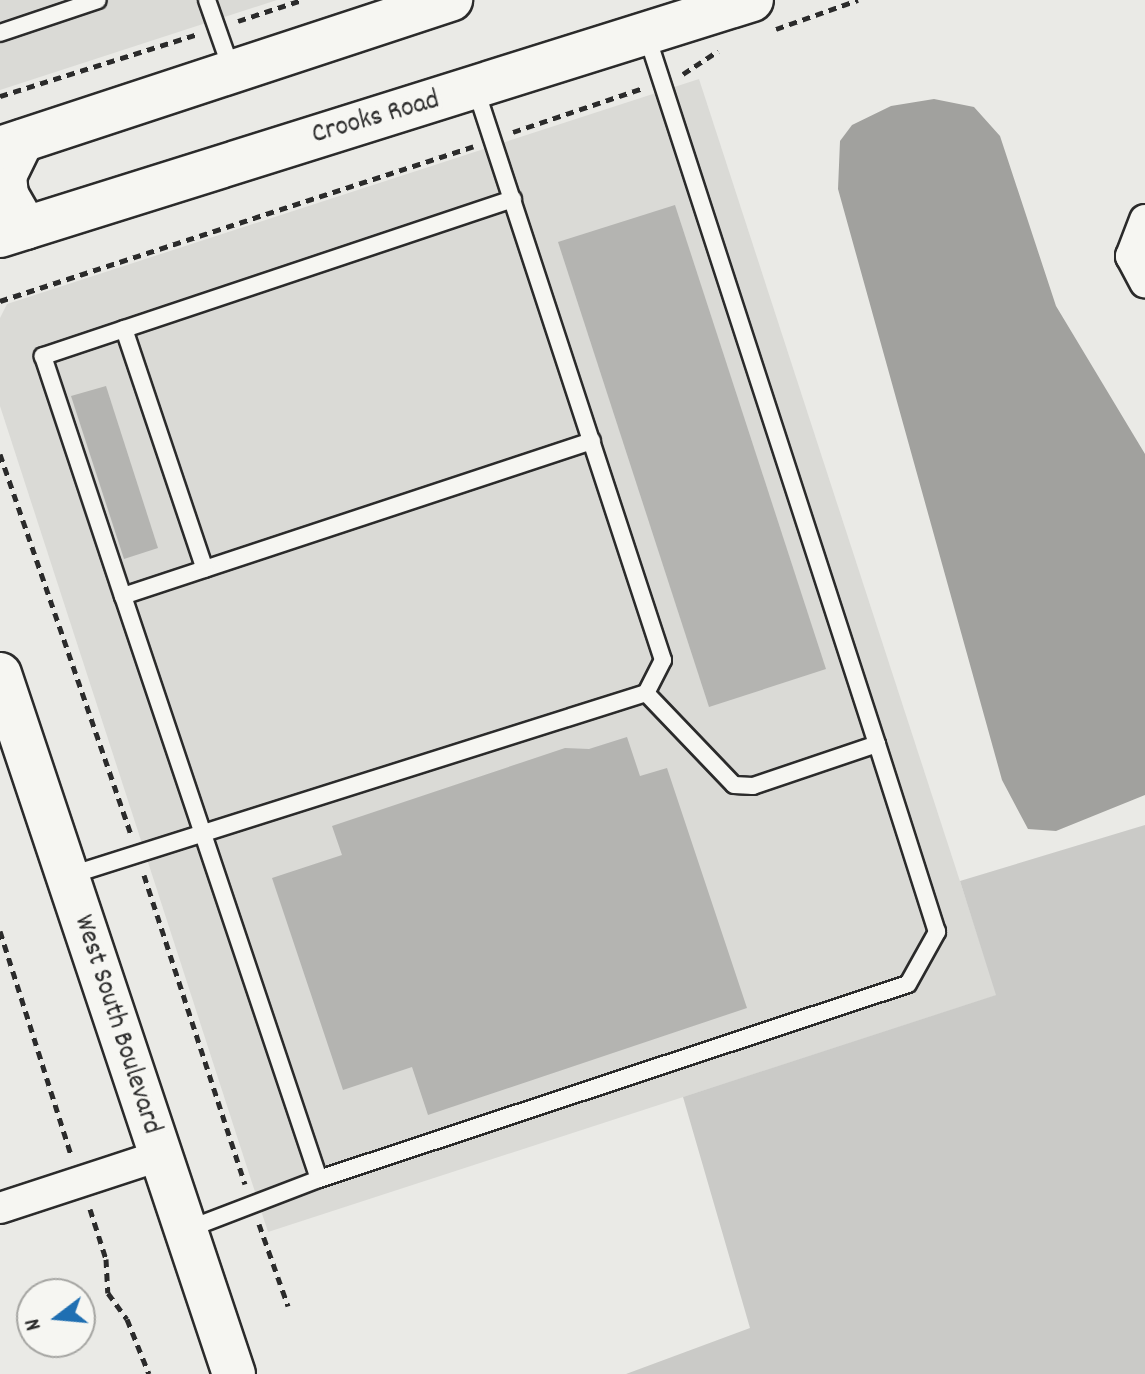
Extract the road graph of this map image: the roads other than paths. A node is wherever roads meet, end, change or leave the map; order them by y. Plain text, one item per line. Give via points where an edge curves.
1 (98, 0) edge
2 (207, 0) edge
3 (451, 0) edge
4 (752, 0) edge
5 (0, 33) edge
6 (647, 36) junction
7 (232, 72) junction
8 (476, 90) junction
9 (11, 144) edge
10 (513, 199) junction
11 (1145, 220) edge
12 (13, 232) edge
13 (1145, 282) edge
14 (124, 329) junction
15 (592, 441) junction
16 (205, 569) junction
17 (123, 596) junction
18 (0, 674) edge
19 (646, 693) junction
20 (7, 719) edge
21 (877, 744) junction
22 (203, 835) junction
23 (67, 876) junction
24 (159, 1156) junction
25 (319, 1179) junction
26 (0, 1208) edge
27 (185, 1230) junction
28 (234, 1374) edge

1 - 5 lane
2 - 7 lane
3 - 7 main road
4 - 6 main road, Crooks Road
6 - 8 main road, Crooks Road
6 - 21 lane
7 - 9 main road
8 - 10 lane
8 - 12 main road, Crooks Road
9 - 12 main road via 5,176
10 - 14 lane
10 - 15 lane
11 - 13 street via 1131,243 1134,267
14 - 16 lane
14 - 17 lane via 43,356
15 - 16 lane
15 - 19 lane via 663,660
16 - 17 lane
17 - 22 lane
18 - 20 main road, West South Boulevard
19 - 21 lane via 734,785 753,786
19 - 22 lane
20 - 23 main road, West South Boulevard
21 - 25 lane via 937,932 908,984
22 - 23 lane
22 - 25 lane
23 - 24 main road, West South Boulevard
24 - 26 street
24 - 27 main road, West South Boulevard
25 - 27 lane
27 - 28 main road, West South Boulevard

